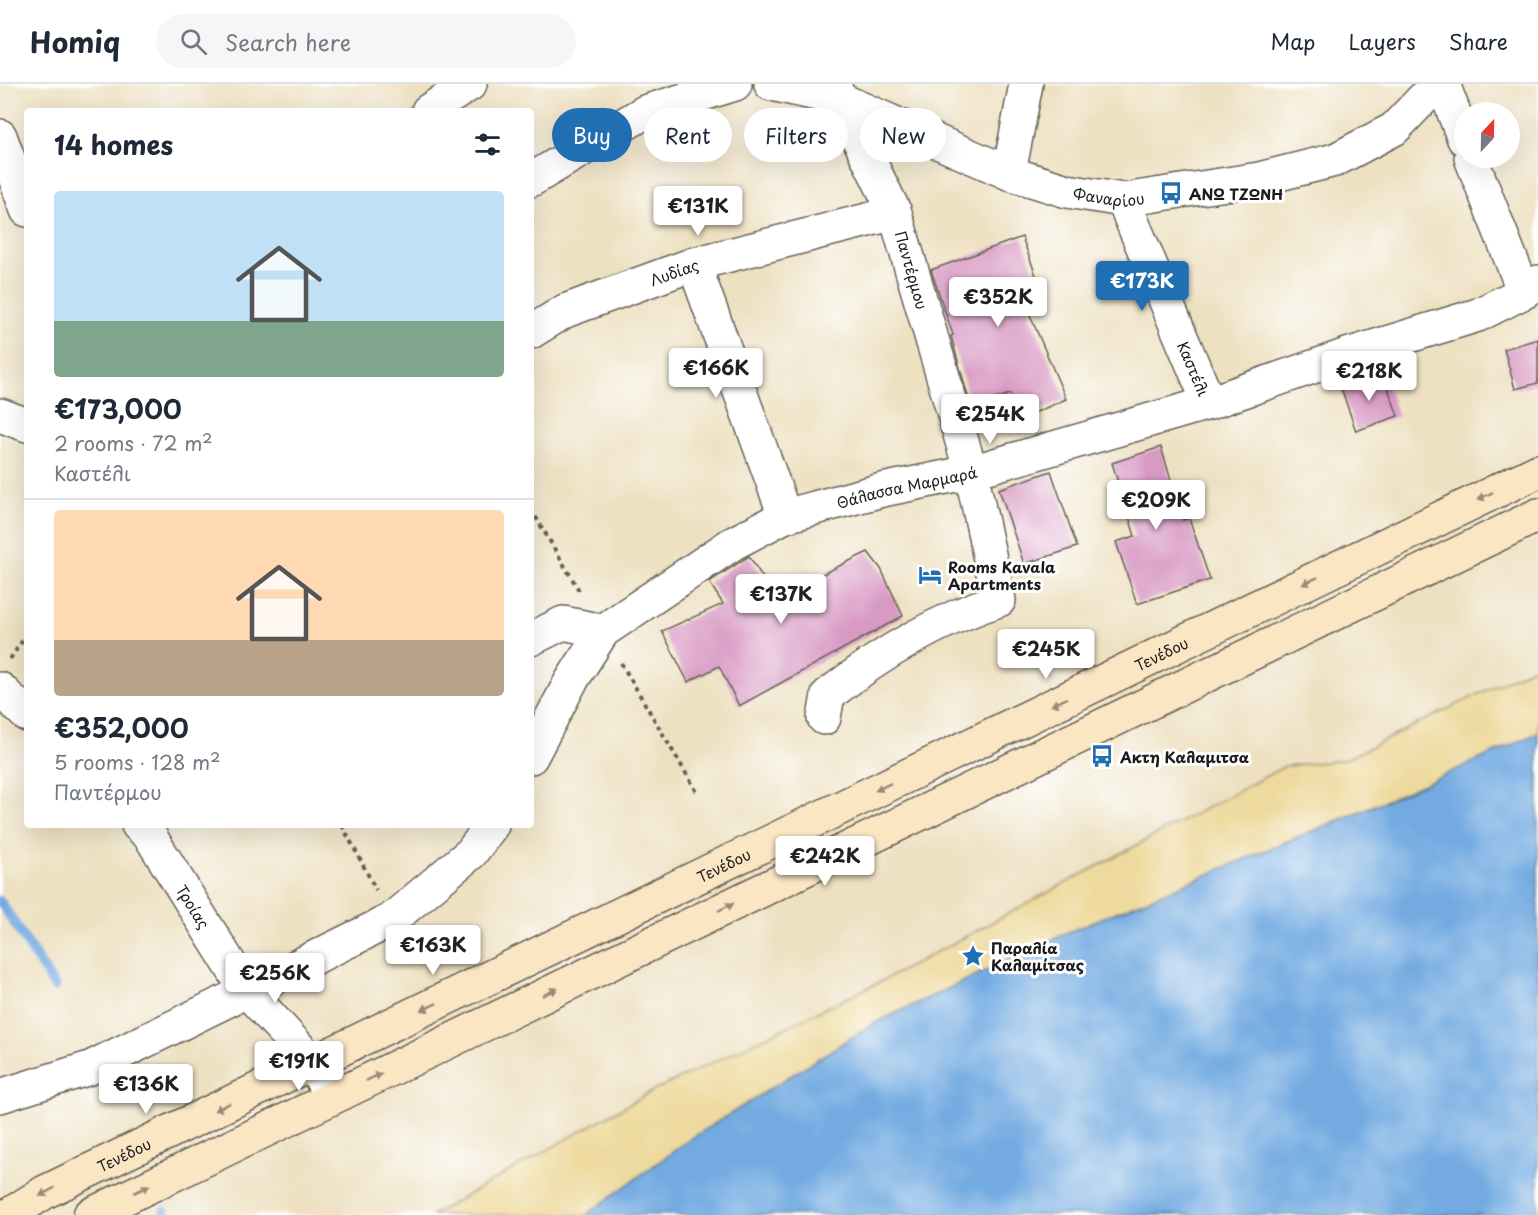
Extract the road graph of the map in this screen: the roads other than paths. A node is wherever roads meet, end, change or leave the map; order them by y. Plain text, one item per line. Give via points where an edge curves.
1 (470, 84) edge
2 (735, 84) edge
3 (771, 84) edge
4 (1026, 84) edge
5 (1437, 84) edge
6 (1443, 84) edge
7 (837, 91) edge
8 (433, 108) edge
9 (1454, 113) edge
10 (0, 136) edge
11 (1476, 168) edge
12 (1009, 173) junction
13 (534, 178) edge
14 (1123, 200) junction
15 (24, 202) edge
16 (895, 213) junction
17 (694, 264) junction
18 (1531, 287) edge
19 (534, 330) edge
20 (1209, 403) junction
21 (0, 415) edge
22 (24, 424) edge
23 (1538, 471) edge
24 (971, 472) junction
25 (1538, 515) edge
26 (785, 516) junction
27 (603, 631) junction
28 (534, 638) edge
29 (3, 678) edge
30 (24, 710) edge
31 (824, 718) dead end
32 (534, 751) edge
33 (141, 828) edge
34 (490, 828) edge
35 (246, 990) junction
36 (313, 1063) junction
37 (0, 1096) edge
38 (331, 1098) junction
39 (9, 1215) edge
40 (90, 1215) edge

1 - 8 street
2 - 13 street via 645,112
3 - 7 street, Φαναρίου
4 - 12 street
5 - 14 street, Φαναρίου via 1394,129 1335,160 1258,179
6 - 9 street
7 - 12 street, Φαναρίου
7 - 16 street, Παντέρμου
10 - 15 street
11 - 18 street
12 - 14 street, Φαναρίου via 1067,191
14 - 20 street, Καστέλι
16 - 17 street, Λυδίας
16 - 24 street, Παντέρμου
17 - 19 street, Λυδίας via 565,311
17 - 26 street
18 - 20 street, Θάλασσα Μαρμαρά via 1478,315
20 - 24 street, Θάλασσα Μαρμαρά
21 - 22 street
23 -> 36 main road, Τενέδου
24 - 26 street, Θάλασσα Μαρμαρά
24 - 31 street, Παντέρμου via 999,600 957,614 850,678 828,695
38 -> 25 main road
26 - 27 street, Θάλασσα Μαρμαρά via 732,544
27 - 28 street via 563,623
27 - 32 street, Θάλασσα Μαρμαρά
29 - 30 street
33 - 35 street, Τροίας
34 - 35 street via 471,853 391,920
35 - 36 street, Τροίας
35 - 37 street via 90,1068
36 - 38 street, Τροίας
36 -> 39 main road, Τενέδου via 45,1192
40 -> 38 main road

